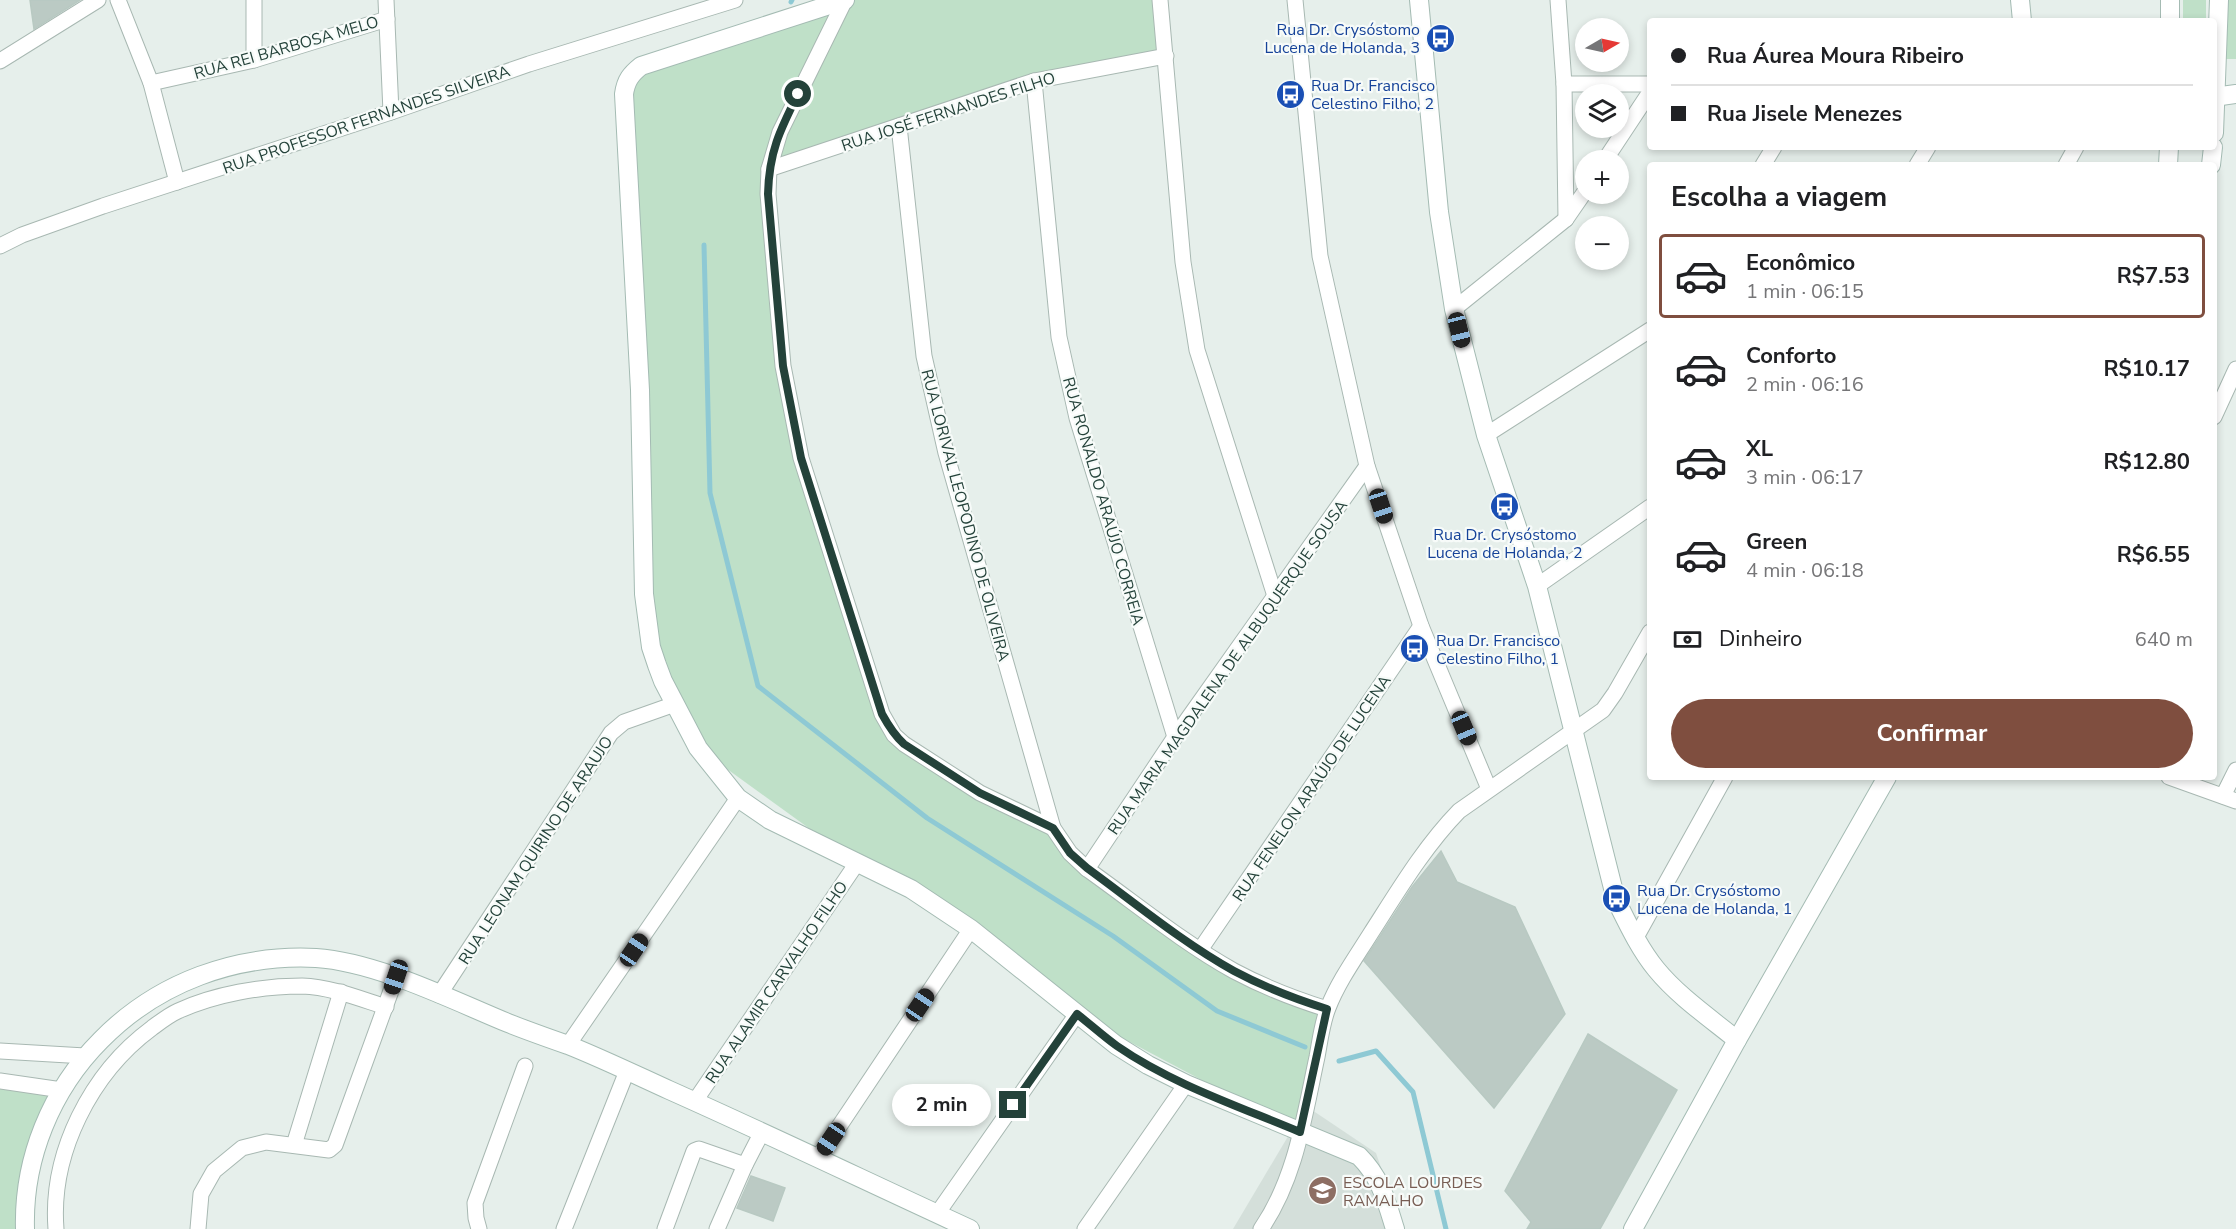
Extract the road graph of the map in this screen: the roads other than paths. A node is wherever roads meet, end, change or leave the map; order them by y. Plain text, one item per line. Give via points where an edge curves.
1 (98, 0) edge
2 (118, 0) edge
3 (254, 0) edge
4 (386, 0) edge
5 (735, 0) edge
6 (845, 0) edge
7 (1160, 0) edge
8 (1295, 0) edge
9 (1419, 0) edge
10 (1558, 0) edge
11 (2020, 0) edge
12 (2170, 0) edge
13 (2219, 0) edge
14 (2022, 18) edge
15 (2170, 18) edge
16 (387, 19) junction
17 (2217, 48) edge
18 (1166, 56) junction
19 (254, 60) junction
20 (0, 62) edge
21 (1034, 81) junction
22 (151, 83) junction
23 (1564, 84) junction
24 (1647, 84) edge
25 (2236, 94) edge
26 (1647, 97) edge
27 (2217, 97) edge
28 (392, 112) junction
29 (899, 126) junction
30 (1612, 150) edge
31 (769, 169) junction
32 (177, 182) junction
33 (1576, 204) edge
34 (1566, 219) junction
35 (0, 246) edge
36 (1454, 309) junction
37 (1647, 332) edge
38 (2236, 369) edge
39 (2231, 397) edge
40 (2217, 413) edge
41 (1486, 435) junction
42 (1367, 466) junction
43 (1647, 509) edge
44 (1537, 586) junction
45 (1275, 596) junction
46 (1421, 626) junction
47 (1647, 637) edge
48 (675, 704) junction
49 (1575, 732) junction
50 (1175, 737) junction
51 (2236, 770) edge
52 (1723, 780) edge
53 (1885, 780) edge
54 (2178, 780) edge
55 (1489, 789) junction
56 (738, 798) junction
57 (2230, 798) edge
58 (1053, 828) junction
59 (857, 863) junction
60 (1087, 868) junction
61 (971, 929) junction
62 (1635, 939) junction
63 (1200, 950) junction
64 (396, 977) junction
65 (341, 992) junction
66 (439, 995) junction
67 (386, 1007) junction
68 (1327, 1009) junction
69 (1077, 1014) junction
70 (1737, 1040) junction
71 (568, 1045) junction
72 (0, 1051) edge
73 (85, 1056) junction
74 (525, 1066) dead end
75 (627, 1071) junction
76 (0, 1081) edge
77 (1186, 1084) junction
78 (62, 1090) junction
79 (695, 1101) junction
80 (762, 1132) junction
81 (1300, 1132) junction
82 (294, 1144) junction
83 (818, 1158) junction
84 (745, 1165) junction
85 (937, 1214) junction
86 (25, 1229) edge
87 (56, 1229) edge
88 (198, 1229) edge
89 (480, 1229) edge
90 (564, 1229) edge
91 (665, 1229) edge
92 (717, 1229) edge
93 (970, 1229) edge
94 (1085, 1229) edge
95 (1261, 1229) edge
96 (1395, 1229) edge
97 (1633, 1229) edge

1 - 20 street
2 - 22 street
3 - 19 street
4 - 16 street
5 - 28 street, RUA PROFESSOR FERNANDES SILVEIRA via 529,64
6 - 31 street via 780,132
6 - 48 street via 641,66 626,82 640,390 644,594 651,647
7 - 18 street
8 - 42 street via 1320,256
9 - 36 street via 1439,212
10 - 23 street
11 - 14 street
12 - 15 street
13 - 17 street
16 - 19 street, RUA REI BARBOSA MELO
16 - 28 street
18 - 21 street, RUA JOSÉ FERNANDES FILHO
18 - 45 street via 1183,262 1197,350
19 - 22 street, RUA REI BARBOSA MELO
21 - 29 street, RUA JOSÉ FERNANDES FILHO
21 - 50 street, RUA RONALDO ARAÚJO CORREIA via 1065,367 1077,418
22 - 32 street
23 - 24 street
23 - 34 street
25 - 27 street
26 - 30 street
28 - 32 street, RUA PROFESSOR FERNANDES SILVEIRA
29 - 31 street, RUA JOSÉ FERNANDES FILHO
29 - 58 street, RUA LORIVAL LEOPODINO DE OLIVEIRA via 924,356 946,453
31 - 58 street via 783,366 801,458 882,714 904,744 980,793
32 - 35 street, RUA PROFESSOR FERNANDES SILVEIRA
33 - 34 street
34 - 36 street
36 - 41 street
37 - 41 street
38 - 39 street
39 - 40 street
41 - 44 street
42 - 45 street, RUA MARIA MAGDALENA DE ALBUQUERQUE SOUSA
42 - 46 street
43 - 44 street
44 - 49 street
45 - 50 street, RUA MARIA MAGDALENA DE ALBUQUERQUE SOUSA
46 - 55 street
46 - 63 street, RUA FENELON ARAÚJO DE LUCENA
47 - 49 street via 1603,710
48 - 56 street via 698,748
48 - 66 street, RUA LEONAM QUIRINO DE ARAUJO via 624,722 611,733
49 - 55 street
49 - 62 street via 1616,900
50 - 60 street, RUA MARIA MAGDALENA DE ALBUQUERQUE SOUSA
51 - 57 street
52 - 62 street
53 - 70 street
54 - 57 street
55 - 68 street via 1459,811 1425,851
56 - 59 street via 770,820
56 - 71 street
58 - 60 street via 1070,853
59 - 61 street via 911,889
59 - 79 street, RUA ALAMIR CARVALHO FILHO
60 - 63 street
61 - 69 street
61 - 83 street
62 - 70 street via 1656,970
63 - 68 street via 1267,988
64 - 66 street
64 - 67 street
64 - 73 street via 319,958 268,958 237,964 191,979 146,1002
65 - 67 street
65 - 82 street
65 - 87 street via 302,986 219,997 177,1011 137,1039 91,1094 76,1120 59,1183
66 - 71 street
67 - 82 street via 335,1145 329,1150
68 - 81 street
69 - 77 street via 1116,1045
69 - 85 street
70 - 97 street
71 - 75 street
72 - 73 street
73 - 78 street
74 - 89 street via 475,1203
75 - 79 street
75 - 90 street
76 - 78 street
77 - 81 street
77 - 94 street
78 - 86 street via 33,1156
79 - 80 street
80 - 83 street
80 - 84 street
81 - 95 street via 1288,1180
81 - 96 street via 1359,1156 1373,1169
82 - 88 street via 254,1144 231,1155 214,1171 201,1194
83 - 85 street
84 - 91 street via 699,1149 694,1151
84 - 92 street
85 - 93 street

